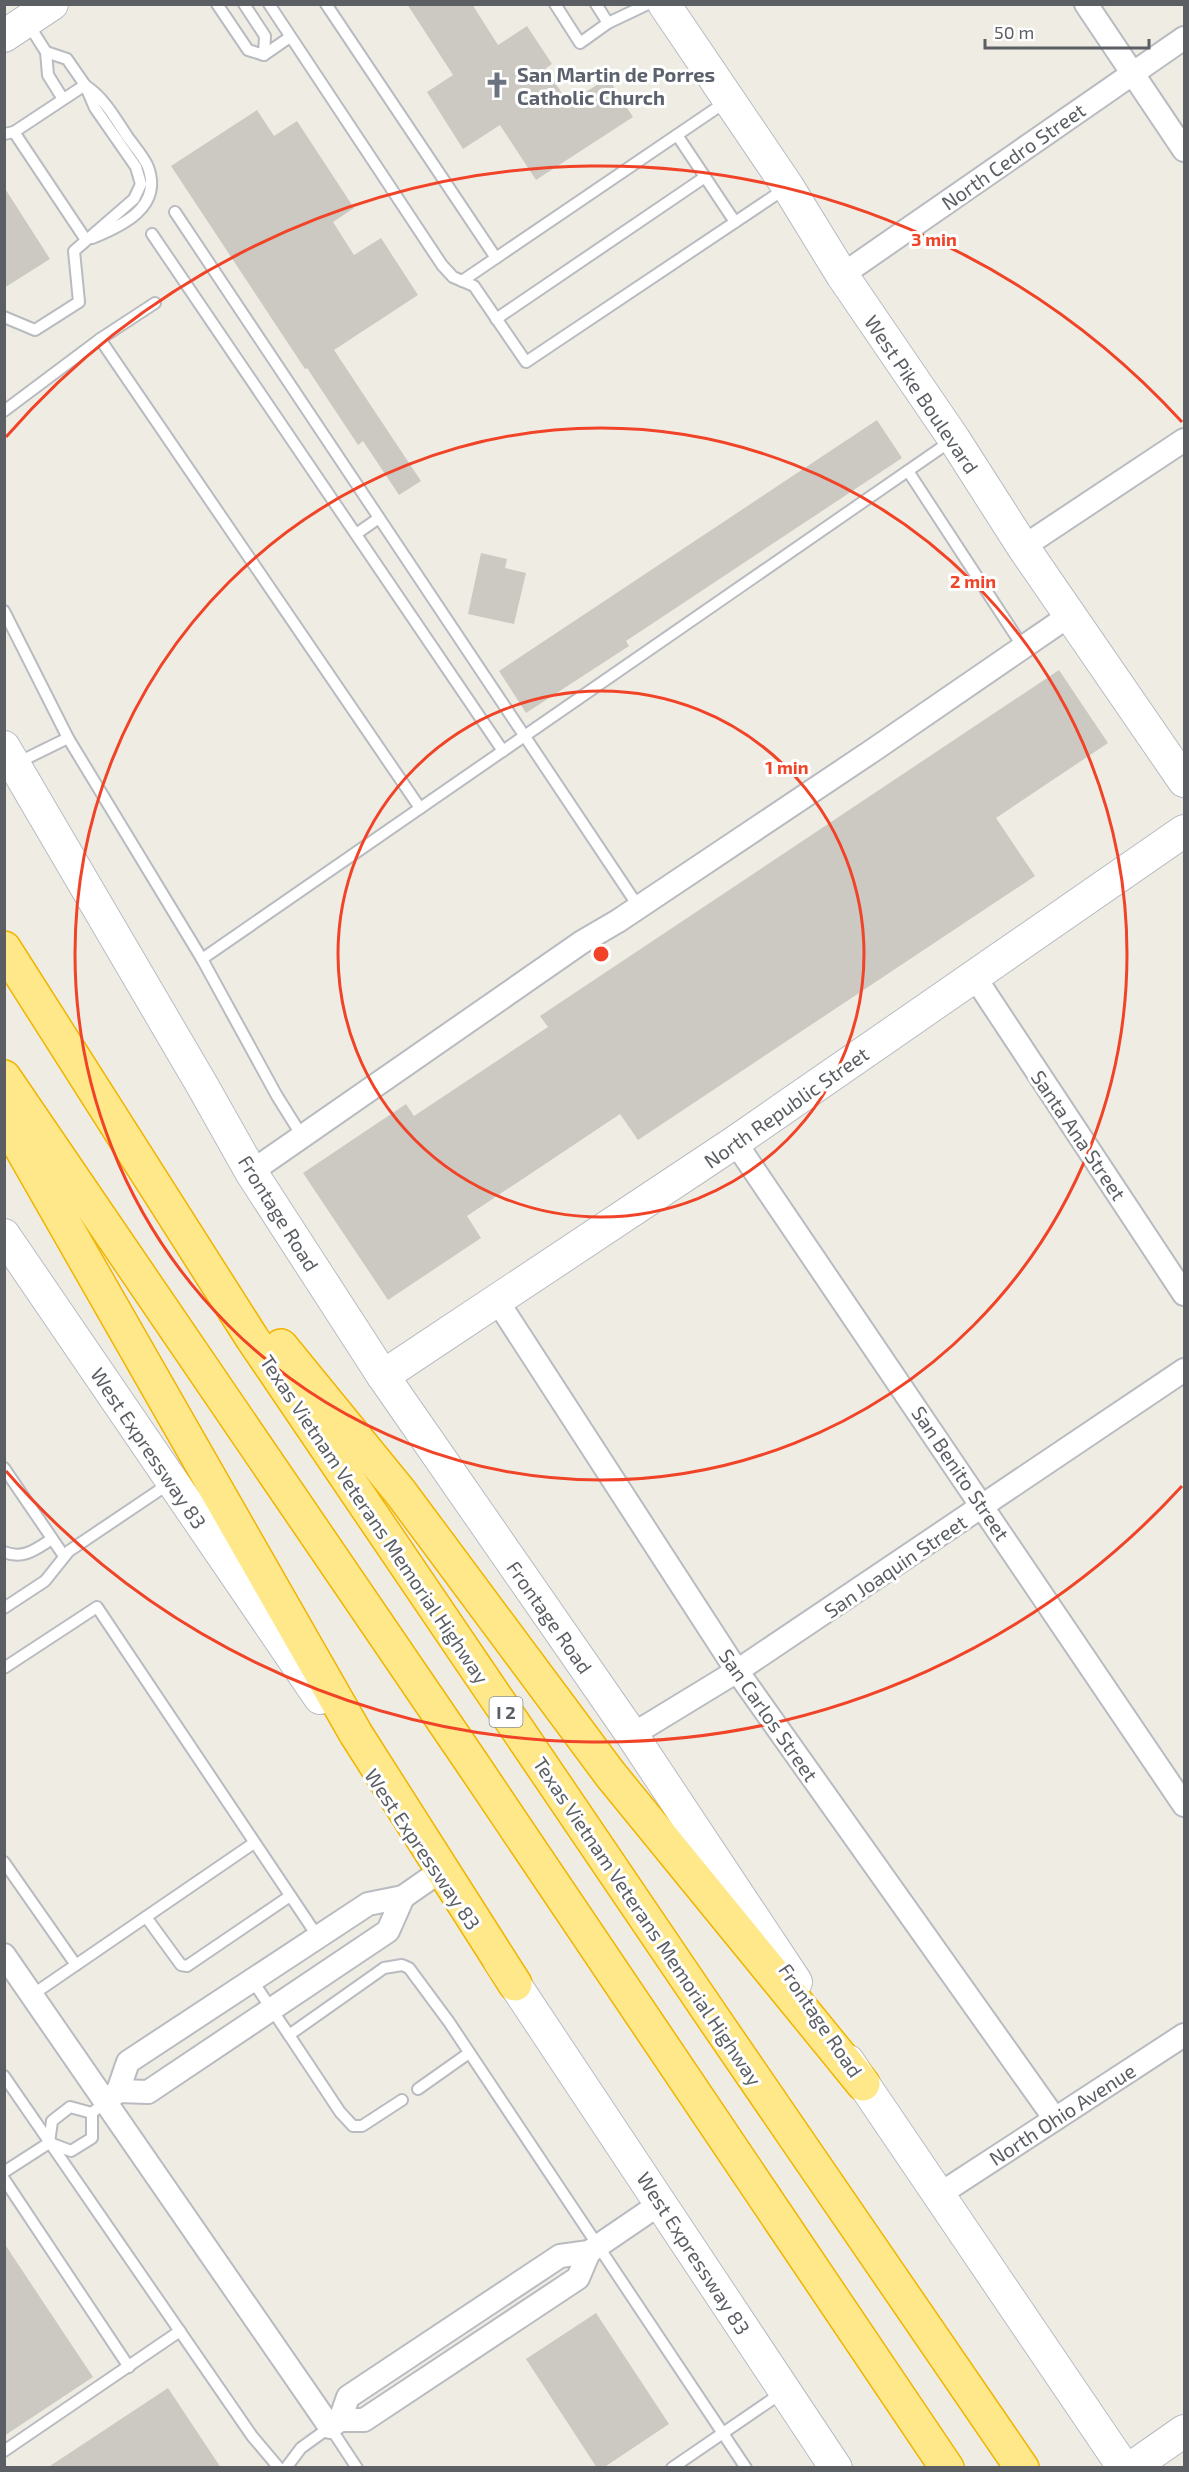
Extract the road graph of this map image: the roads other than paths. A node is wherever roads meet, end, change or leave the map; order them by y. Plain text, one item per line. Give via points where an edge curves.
1 (52, 4) edge
2 (217, 4) edge
3 (244, 4) edge
4 (326, 4) edge
5 (555, 4) edge
6 (596, 4) edge
7 (648, 4) edge
8 (664, 4) edge
9 (1086, 4) edge
10 (270, 5) edge
11 (252, 16) junction
12 (608, 23) junction
13 (16, 29) edge
14 (291, 37) junction
15 (1185, 38) edge
16 (46, 52) junction
17 (264, 55) junction
18 (1132, 73) junction
19 (85, 85) junction
20 (63, 99) junction
21 (729, 100) junction
22 (9, 133) edge
23 (677, 135) junction
24 (1185, 150) edge
25 (705, 177) junction
26 (788, 187) junction
27 (175, 212) dead end
28 (735, 222) junction
29 (152, 234) dead end
30 (86, 240) junction
31 (496, 258) junction
32 (842, 275) junction
33 (462, 281) junction
34 (155, 303) dead end
35 (4, 317) edge
36 (496, 319) junction
37 (100, 339) junction
38 (4, 411) edge
39 (954, 439) junction
40 (1185, 440) edge
41 (908, 471) junction
42 (379, 518) junction
43 (356, 534) junction
44 (1023, 547) junction
45 (4, 611) edge
46 (1070, 615) junction
47 (1023, 647) junction
48 (524, 736) junction
49 (68, 738) junction
50 (503, 751) junction
51 (9, 756) edge
52 (1185, 781) edge
53 (420, 808) junction
54 (1185, 831) edge
55 (638, 906) junction
56 (4, 948) edge
57 (202, 959) junction
58 (974, 976) junction
59 (4, 1077) edge
60 (4, 1118) edge
61 (302, 1136) junction
62 (735, 1142) junction
63 (251, 1172) junction
64 (172, 1212) junction
65 (4, 1235) edge
66 (1185, 1294) edge
67 (498, 1302) junction
68 (1185, 1370) edge
69 (383, 1376) junction
70 (4, 1468) edge
71 (172, 1481) junction
72 (9, 1483) edge
73 (984, 1507) junction
74 (52, 1539) junction
75 (4, 1552) edge
76 (64, 1556) junction
77 (4, 1608) edge
78 (4, 1668) edge
79 (737, 1671) junction
80 (632, 1736) junction
81 (1185, 1805) edge
82 (254, 1843) junction
83 (4, 1862) edge
84 (439, 1872) junction
85 (290, 1896) junction
86 (404, 1897) junction
87 (146, 1917) junction
88 (318, 1937) junction
89 (4, 1955) edge
90 (76, 1965) junction
91 (252, 1980) junction
92 (515, 1984) junction
93 (32, 1995) junction
94 (272, 2009) junction
95 (289, 2035) junction
96 (1185, 2035) edge
97 (470, 2053) junction
98 (4, 2076) edge
99 (863, 2084) junction
100 (418, 2089) dead end
101 (402, 2100) dead end
102 (105, 2102) junction
103 (1055, 2120) junction
104 (49, 2143) junction
105 (4, 2172) edge
106 (4, 2180) edge
107 (940, 2194) junction
108 (661, 2203) junction
109 (594, 2249) junction
110 (180, 2331) junction
111 (129, 2367) junction
112 (785, 2391) junction
113 (335, 2424) junction
114 (1185, 2431) edge
115 (723, 2433) junction
116 (4, 2451) edge
117 (279, 2468) edge
118 (286, 2468) edge
119 (357, 2468) edge
120 (672, 2468) edge
121 (746, 2468) edge
122 (836, 2468) edge
123 (947, 2468) edge
124 (1022, 2468) edge
125 (1124, 2468) edge
126 (1131, 2468) edge

1 - 13 main road
2 - 17 lane via 248,50
3 - 11 lane
4 - 31 lane
5 - 12 lane via 580,43
6 - 12 lane
7 - 12 lane
8 - 21 main road, West Pike Boulevard
9 - 18 street
10 - 11 lane
10 - 14 lane
11 - 17 lane via 265,36
13 - 16 lane
14 - 17 lane
14 - 33 lane via 442,265
15 - 18 street, North Cedro Street
16 - 19 lane via 67,59
16 - 20 lane via 48,75
18 - 24 street
18 - 32 street, North Cedro Street
19 - 20 lane
19 - 30 lane via 99,95 148,166 152,187 143,210 118,228
20 - 22 lane
21 - 23 lane
21 - 26 main road, West Pike Boulevard
22 - 30 lane
23 - 25 lane
23 - 31 lane
25 - 28 lane
25 - 36 lane
26 - 28 lane
26 - 32 main road, West Pike Boulevard
27 - 42 lane
28 - 36 lane via 526,362
29 - 43 lane
30 - 35 lane via 74,251 78,302 35,330
31 - 33 lane
32 - 39 main road, West Pike Boulevard
33 - 36 lane via 474,286
34 - 37 lane
37 - 38 lane
37 - 53 lane
39 - 41 lane
39 - 44 main road, West Pike Boulevard
40 - 44 street
41 - 47 lane
41 - 48 lane
42 - 43 lane
42 - 48 lane
43 - 50 lane
44 - 46 main road, West Pike Boulevard
45 - 49 lane
46 - 47 street
46 - 52 main road, West Pike Boulevard
47 - 55 street
48 - 50 lane
48 - 55 lane
49 - 51 lane
49 - 57 lane
50 - 53 lane
51 - 63 main road, Frontage Road
53 - 57 lane
54 - 58 main road, North Republic Street
55 - 61 street
56 - 64 highway, Texas Vietnam Veterans Memorial Highway / I 2
57 - 61 lane
58 - 62 main road, North Republic Street
58 - 66 street, Santa Ana Street
59 - 123 highway
60 - 92 highway via 356,1734
61 - 63 street
62 - 67 main road, North Republic Street
62 - 73 street, San Benito Street
63 - 69 main road, Frontage Road
64 - 99 highway via 401,1493 610,1774
64 - 124 highway, Texas Vietnam Veterans Memorial Highway / I 2 via 279,1377
65 - 71 main road, West Expressway 83
67 - 69 main road, North Republic Street
67 - 79 street, San Carlos Street
68 - 73 street, San Joaquin Street
69 - 80 main road, Frontage Road
70 - 72 lane
71 - 76 lane
71 - 84 main road, West Expressway 83
72 - 74 lane
73 - 79 street, San Joaquin Street
73 - 81 street, San Benito Street
74 - 75 lane via 25,1556
74 - 76 lane
76 - 77 lane via 45,1581
78 - 82 lane via 97,1607
79 - 80 street, San Joaquin Street
79 - 103 street, San Carlos Street
80 - 99 main road, Frontage Road
82 - 85 lane
82 - 87 lane
83 - 90 lane
84 - 86 street
84 - 92 main road, West Expressway 83
85 - 87 lane via 187,1966 181,1965
85 - 88 lane
86 - 88 street via 368,1904
86 - 94 street via 388,1931
87 - 90 lane
88 - 91 street
89 - 93 street
90 - 93 lane
91 - 94 lane
91 - 102 street via 128,2062
92 - 108 main road, West Expressway 83
93 - 102 street
94 - 95 lane
94 - 102 street via 148,2092
95 - 97 lane via 384,1968 402,1965 409,1968
95 - 101 lane via 340,2112 354,2126 362,2126
96 - 103 street, North Ohio Avenue
97 - 100 lane
97 - 109 lane
98 - 104 lane
99 - 107 main road, Frontage Road
102 - 104 lane via 70,2107 52,2121
102 - 104 lane via 92,2138 71,2151
102 - 113 street
103 - 107 street, North Ohio Avenue
104 - 105 lane
104 - 110 lane
106 - 111 lane
107 - 125 main road, Frontage Road
108 - 109 street
108 - 112 main road, West Expressway 83
109 - 113 street via 560,2256 348,2397
109 - 115 lane
110 - 111 lane
110 - 117 lane via 252,2436
111 - 116 lane
112 - 115 lane
112 - 122 main road, West Expressway 83
113 - 118 lane via 301,2448
113 - 119 lane
114 - 126 main road
115 - 120 lane
115 - 121 lane

